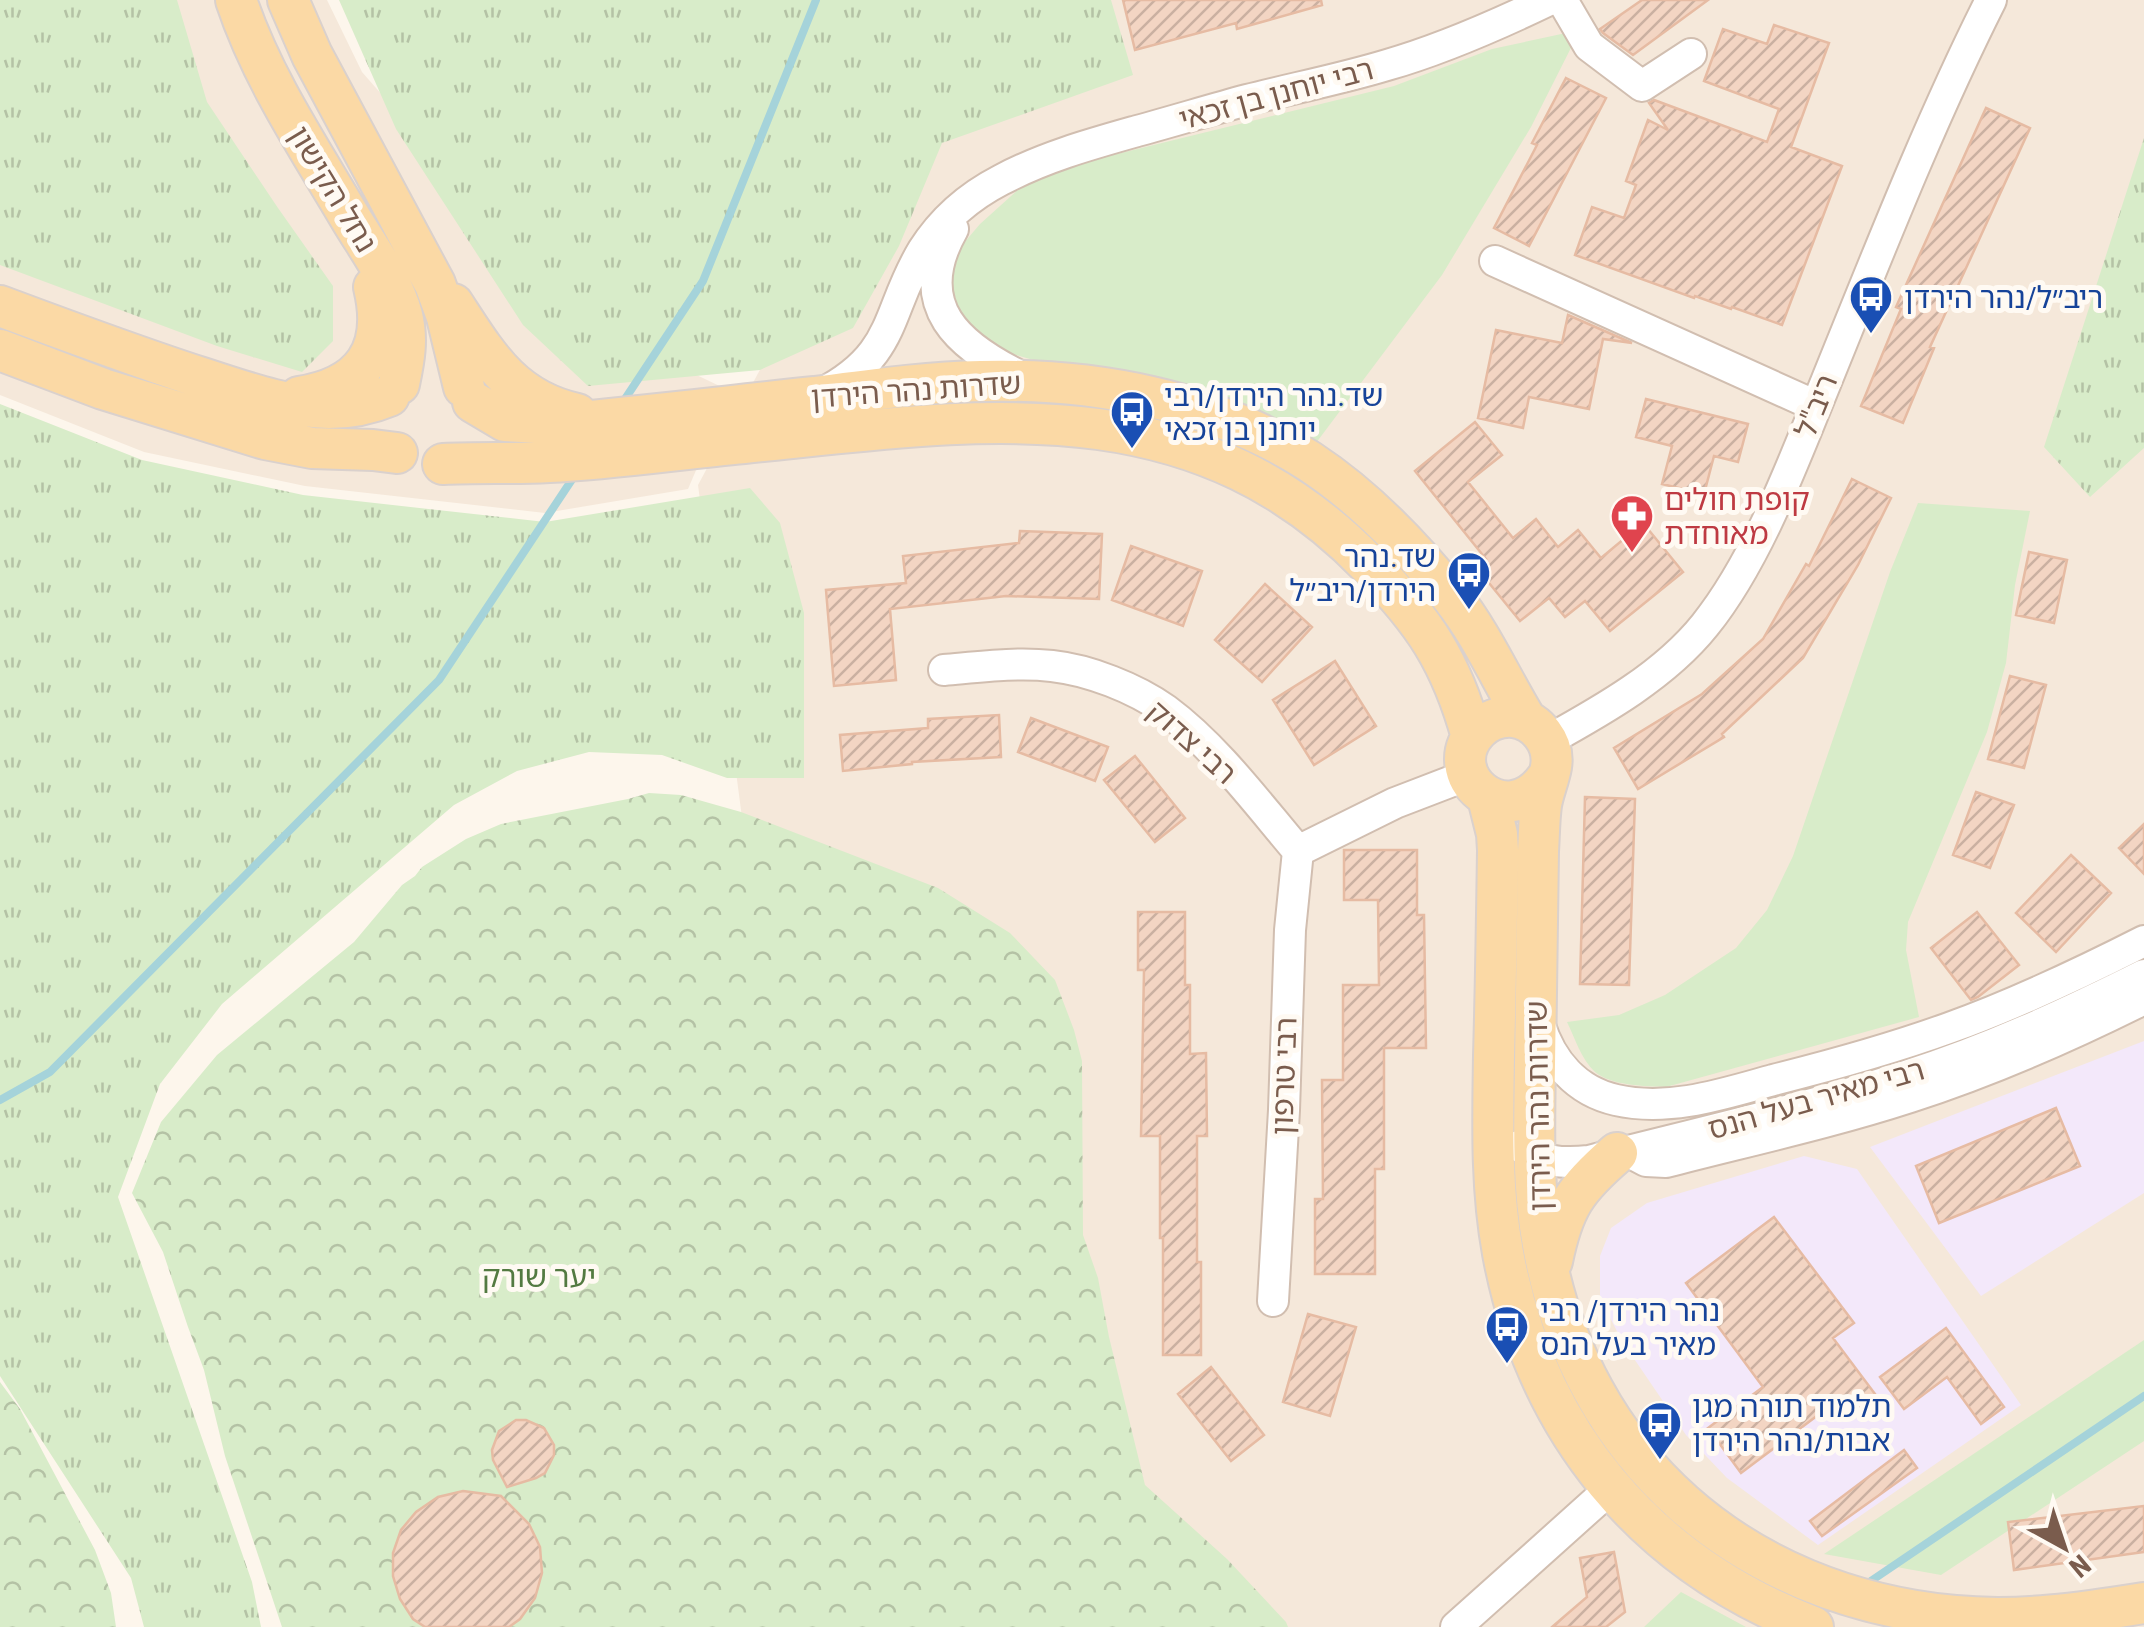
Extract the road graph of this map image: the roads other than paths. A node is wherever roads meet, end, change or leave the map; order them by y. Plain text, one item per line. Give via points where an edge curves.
1 (236, 0) edge
2 (288, 0) edge
3 (1549, 0) edge
4 (1562, 0) edge
5 (1992, 0) edge
6 (1691, 54) dead end
7 (1000, 180) junction
8 (396, 212) junction
9 (363, 239) junction
10 (1495, 260) dead end
11 (0, 306) edge
12 (0, 350) edge
13 (1033, 382) junction
14 (394, 390) junction
15 (469, 395) junction
16 (816, 396) junction
17 (275, 399) junction
18 (1816, 406) junction
19 (611, 419) junction
20 (397, 453) junction
21 (443, 464) junction
22 (944, 670) dead end
23 (1540, 746) junction
24 (1476, 770) junction
25 (1298, 851) junction
26 (2144, 941) edge
27 (2144, 976) edge
28 (2144, 999) edge
29 (1536, 1011) junction
30 (1494, 1112) junction
31 (1622, 1152) junction
32 (1534, 1156) junction
33 (1550, 1275) junction
34 (1273, 1301) dead end
35 (1610, 1489) junction
36 (2144, 1603) edge
37 (1456, 1627) edge
38 (1813, 1627) edge

1 - 9 main road, נחל הקישון via 268,76
2 - 8 main road, נחל הקישון
3 - 7 street, רבי יוחנן בן זכאי via 1388,66 1069,150
4 - 6 street via 1589,46 1642,86
5 - 18 street, ריב"ל
7 - 13 street, רבי יוחנן בן זכאי via 950,235 936,280 939,300 959,337
7 - 16 street, רבי יוחנן בן זכאי via 936,232 873,355
8 - 15 main road via 435,284
8 - 19 main road via 476,339 512,383 562,410
9 - 14 main road, נחל הקישון via 401,312 406,352
9 - 17 main road via 380,324 368,360 327,390
10 - 18 street
11 - 17 main road
12 - 20 main road via 265,439
13 - 16 main road, שדרות נהר הירדן
13 - 23 main road, שדרות נהר הירדן via 1176,404 1308,460 1353,493 1454,600
14 - 15 main road via 411,376 440,373
14 - 17 main road via 370,404 334,408
14 - 20 main road via 383,426
15 - 19 main road, שדרות נהר הירדן via 505,421
15 - 21 main road via 476,414 472,440
16 - 19 main road, שדרות נהר הירדן
18 - 23 street, ריב"ל via 1765,523 1704,627 1648,677
20 - 21 main road via 418,465
21 - 24 main road, שדרות נהר הירדן via 550,462 982,421 1090,426 1197,452 1286,494 1328,524 1396,592 1452,675
22 - 25 street, רבי צדוק via 1051,666 1105,678 1165,710 1214,754
23 - 24 main road via 1514,717 1490,721
23 - 24 main road via 1539,790 1528,798 1501,802
23 - 29 main road, שדרות נהר הירדן
24 - 25 street
24 - 30 main road, שדרות נהר הירדן via 1498,850
25 - 34 street, רבי טרפון
26 - 29 street, רבי מאיר בעל הנס via 2001,1008 1896,1046 1663,1104 1612,1100 1574,1080 1552,1054
27 - 31 street, רבי מאיר בעל הנס via 2013,1037 1906,1076
28 - 31 street via 2021,1057 1860,1112 1666,1162
29 - 32 main road, שדרות נהר הירדן
30 - 32 street via 1505,1133
30 - 35 main road, שדרות נהר הירדן via 1497,1203 1514,1300 1533,1361
31 - 32 street, רבי מאיר בעל הנס via 1568,1164
31 - 33 main road via 1570,1201
32 - 33 main road, שדרות נהר הירדן
33 - 36 main road, שדרות נהר הירדן via 1570,1345 1630,1448 1693,1512 1759,1558 1870,1603 1959,1617 2043,1617
35 - 37 street
35 - 38 main road, שדרות נהר הירדן via 1708,1575

